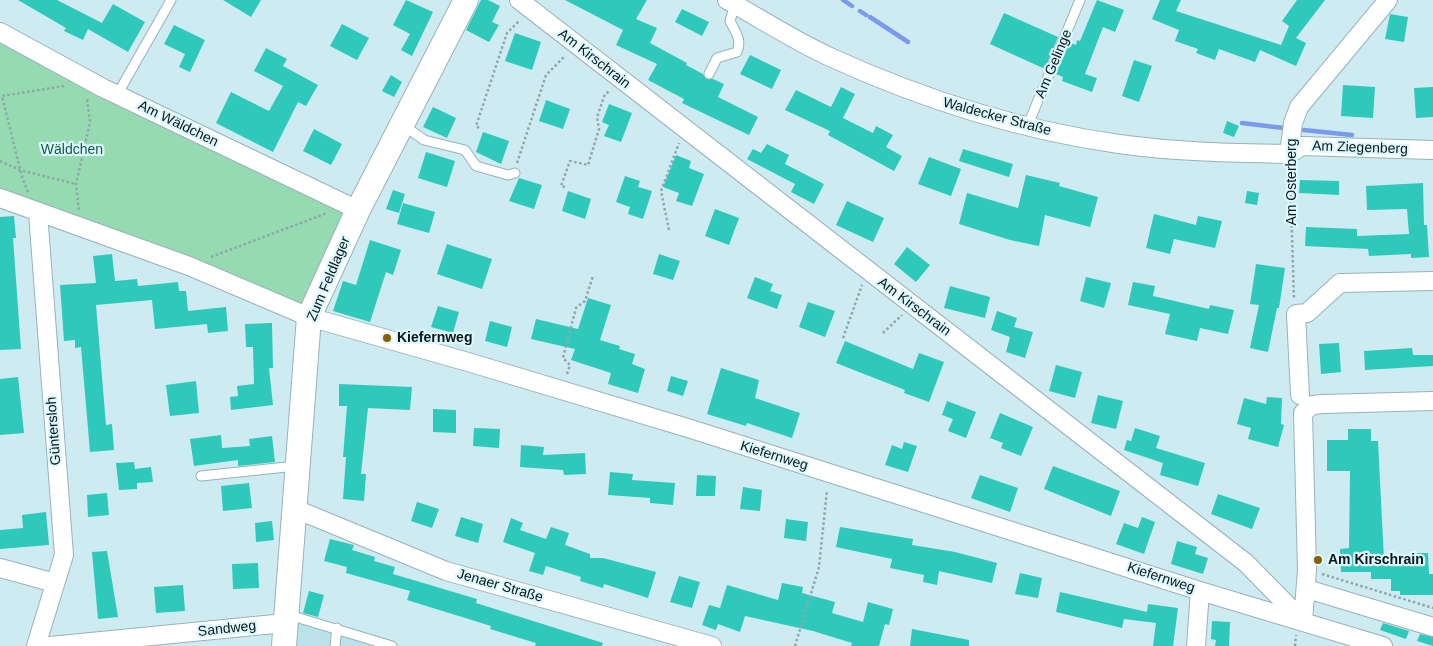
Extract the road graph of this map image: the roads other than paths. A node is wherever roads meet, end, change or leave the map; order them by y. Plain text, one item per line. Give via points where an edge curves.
1 (171, 0) edge
2 (466, 0) edge
3 (1080, 0) edge
4 (1388, 0) edge
5 (731, 2) edge
6 (524, 5) edge
7 (0, 32) edge
8 (709, 74) dead end
9 (110, 91) junction
10 (402, 125) junction
11 (1027, 127) junction
12 (1433, 150) edge
13 (1289, 154) junction
14 (515, 173) road end
15 (0, 198) edge
16 (358, 210) junction
17 (38, 213) junction
18 (1433, 281) edge
19 (309, 317) junction
20 (1300, 394) dead end
21 (1433, 401) edge
22 (297, 466) junction
23 (201, 476) dead end
24 (294, 508) junction
25 (0, 568) edge
26 (55, 583) junction
27 (1307, 589) junction
28 (1200, 591) junction
29 (1303, 621) junction
30 (1433, 627) edge
31 (285, 628) edge
32 (336, 628) junction
33 (36, 646) edge
34 (50, 646) edge
35 (335, 646) edge
36 (392, 646) edge
37 (712, 646) edge
38 (1196, 646) edge
39 (1383, 646) edge

1 - 9 lane
2 - 10 street, Zum Feldlager
3 - 11 lane, Am Gelinge
4 - 13 street, Am Osterberg via 1299,107 1293,123
5 - 8 lane via 730,21 740,45 737,52 717,58
5 - 11 street, Waldecker Straße via 829,56 936,100
6 - 29 street, Am Kirschrain via 1246,563
7 - 9 street, Am Wäldchen
9 - 16 street, Am Wäldchen
10 - 14 lane via 424,140 465,150 476,166 508,176
10 - 16 street, Zum Feldlager
11 - 13 street, Waldecker Straße via 1169,150
12 - 13 street, Am Ziegenberg via 1302,146
15 - 17 street, Kiefernweg
16 - 19 street, Zum Feldlager
17 - 19 street, Kiefernweg via 189,266
17 - 26 street, Güntersloh via 64,555
18 - 20 street via 1340,283 1307,314 1295,310
19 - 22 street, Zum Feldlager
19 - 28 street, Kiefernweg via 691,429
21 - 27 street via 1312,405 1303,413
22 - 23 lane
22 - 24 street, Zum Feldlager
24 - 31 street, Zum Feldlager
24 - 37 street, Jenaer Straße via 446,571
25 - 26 street
26 - 33 street, Güntersloh
27 - 29 street
27 - 30 street
28 - 29 street, Kiefernweg
28 - 38 street
29 - 39 street, Kiefernweg
31 - 32 lane
31 - 34 street, Sandweg
32 - 35 lane
32 - 36 lane

